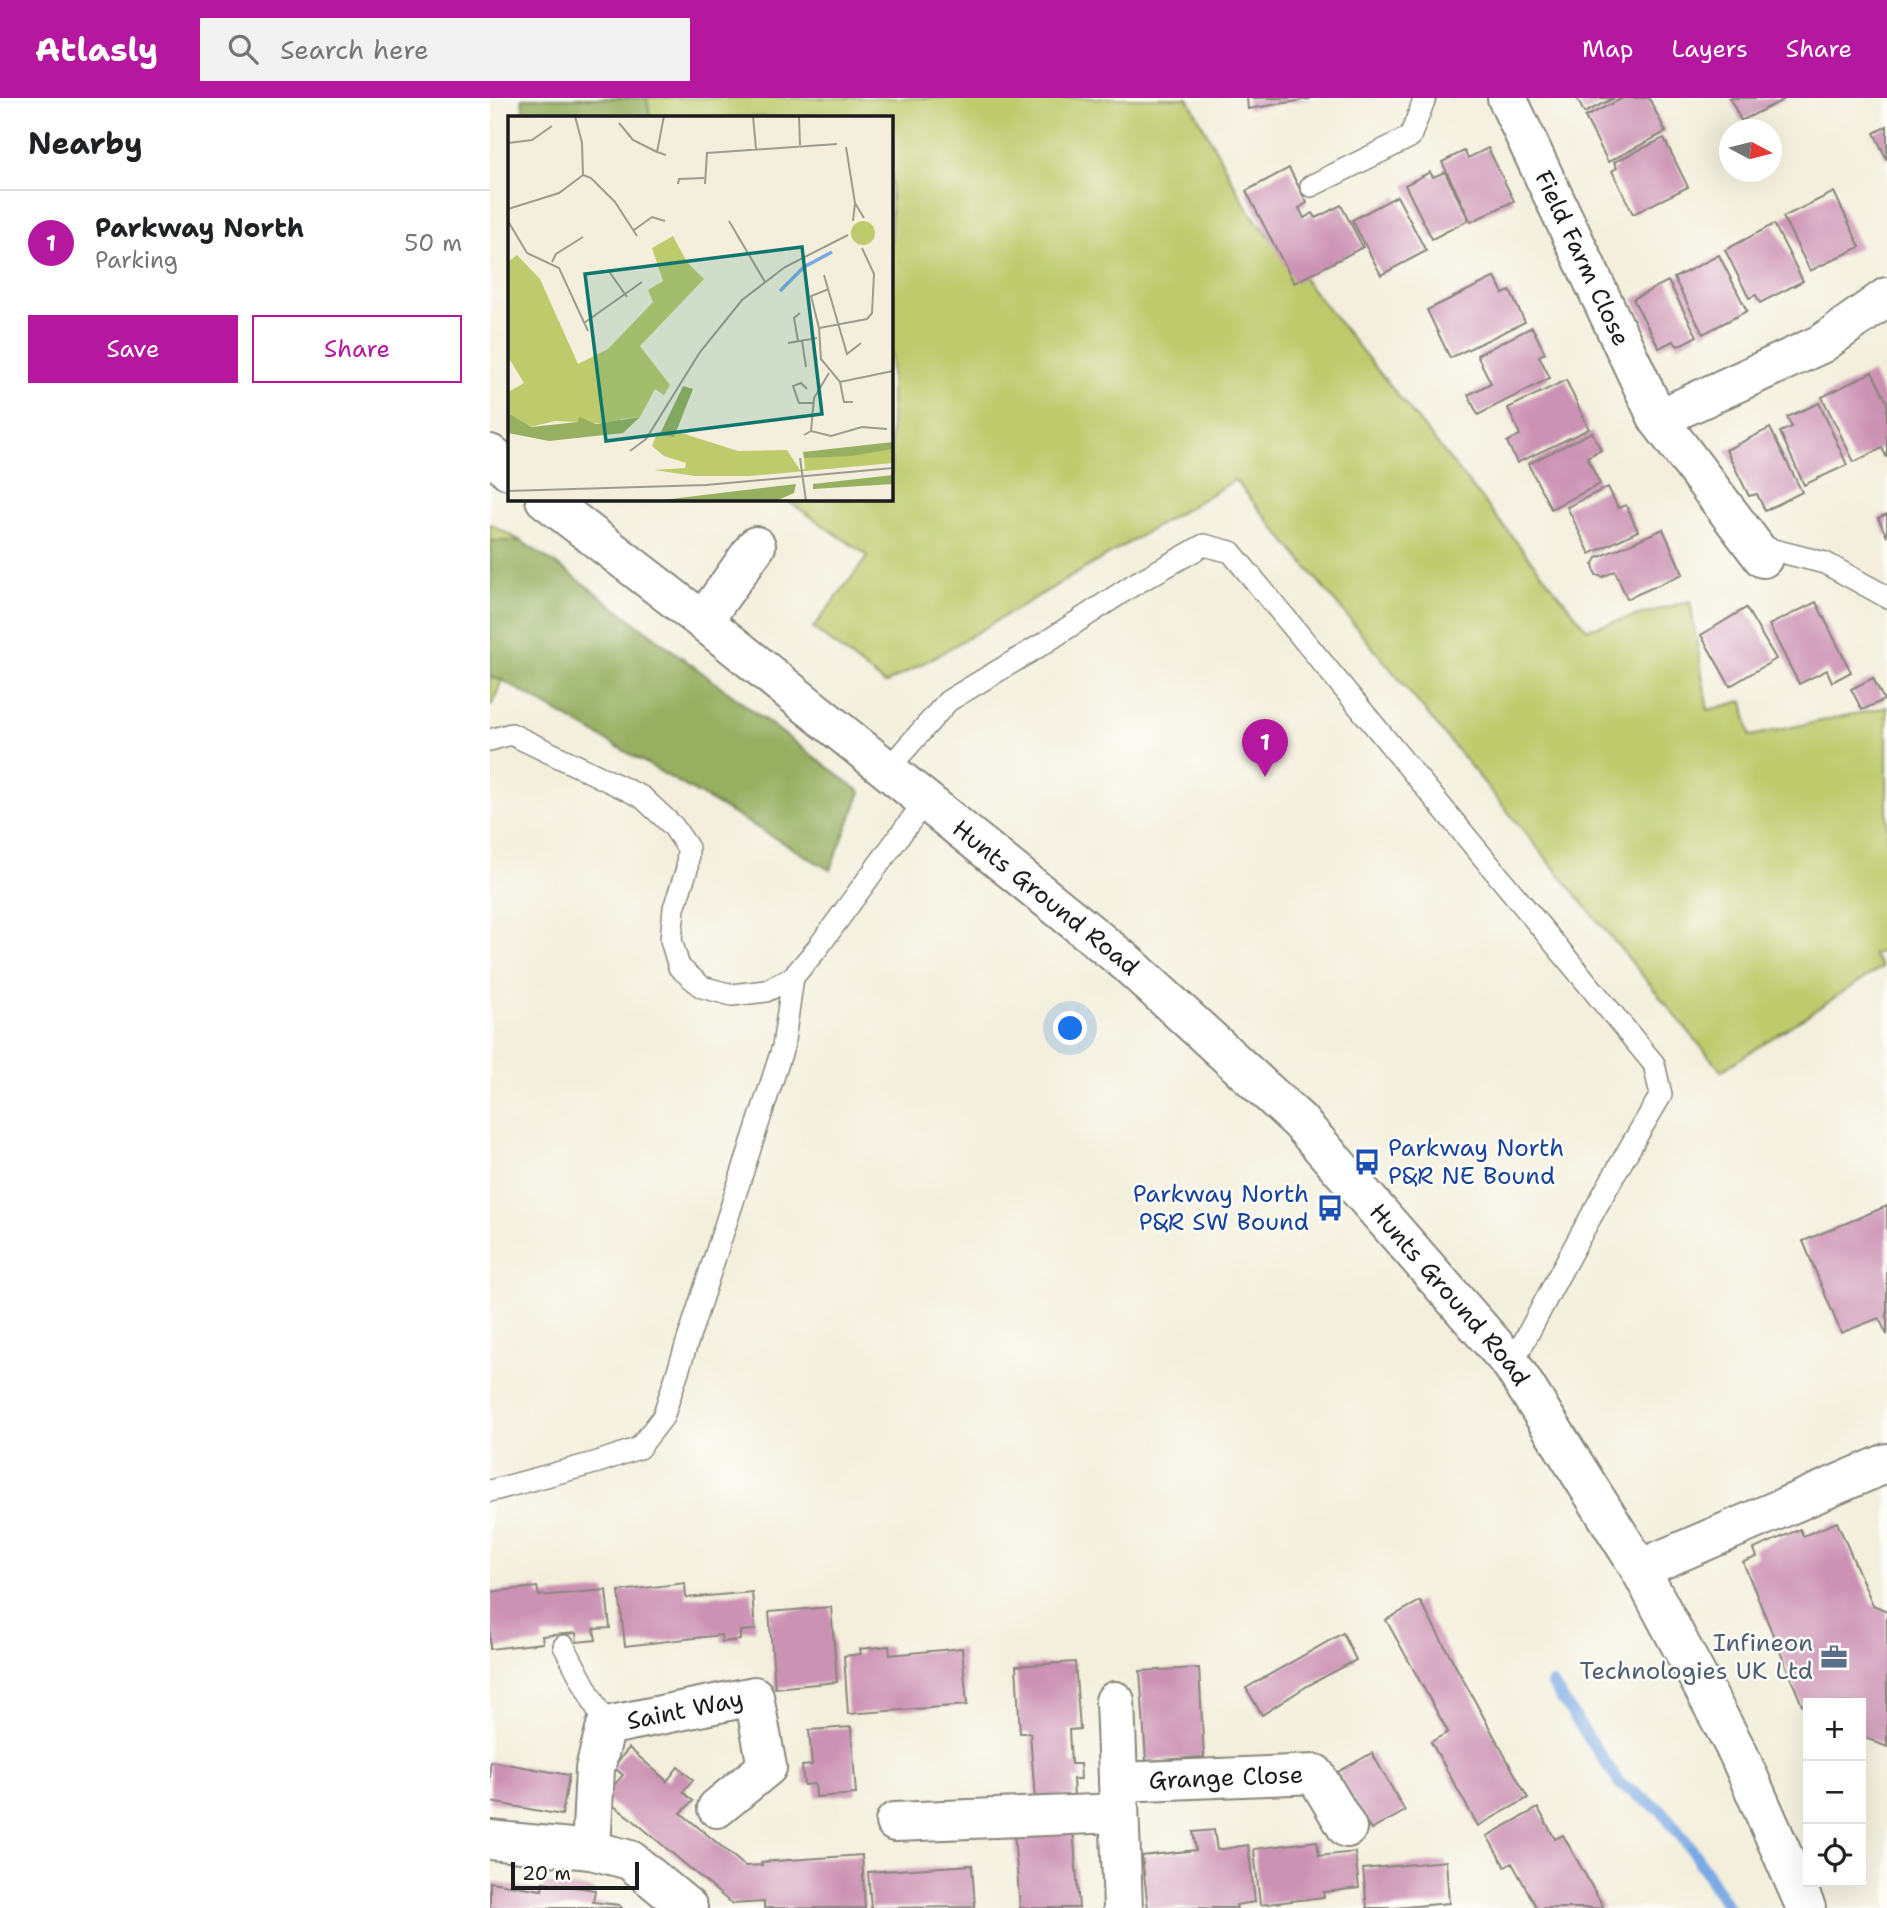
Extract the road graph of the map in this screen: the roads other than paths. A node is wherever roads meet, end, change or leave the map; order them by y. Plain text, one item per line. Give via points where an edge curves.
1 (1425, 98) edge
2 (1507, 98) edge
3 (1311, 186) dead end
4 (1887, 298) edge
5 (1658, 419) junction
6 (490, 454) edge
7 (508, 469) edge
8 (546, 500) edge
9 (756, 546) dead end
10 (1757, 551) joint
11 (1887, 597) edge
12 (703, 621) junction
13 (490, 740) edge
14 (887, 770) junction
15 (925, 801) junction
16 (793, 977) junction
17 (1511, 1365) junction
18 (1887, 1463) edge
19 (490, 1490) edge
20 (1640, 1569) junction
21 (564, 1646) dead end
22 (1115, 1702) dead end
23 (606, 1726) junction
24 (1119, 1797) junction
25 (717, 1808) dead end
26 (895, 1822) dead end
27 (1347, 1828) dead end
28 (490, 1840) edge
29 (591, 1850) junction
30 (688, 1908) edge
31 (1123, 1908) edge
32 (1806, 1908) edge

1 - 3 lane via 1410,137
2 - 5 street, Field Farm Close
4 - 5 street via 1821,344
5 - 10 street, Field Farm Close
6 - 7 street
8 - 12 street, Hunts Ground Road
9 - 12 street
10 - 11 lane via 1825,563
12 - 14 street, Hunts Ground Road
13 - 16 lane via 511,734 642,797 673,826 688,848 671,940 679,967 702,987 743,994 766,991
14 - 15 street, Hunts Ground Road
14 - 17 lane via 947,701 1204,545 1231,552 1654,1064 1661,1095
15 - 16 lane
15 - 17 street, Hunts Ground Road via 1129,964 1299,1121
16 - 19 lane via 783,1047 663,1417 639,1448
17 - 20 street, Hunts Ground Road
18 - 20 street
20 - 32 street, Hunts Ground Road via 1738,1753
21 - 23 lane
22 - 24 street, Grange Close
23 - 25 street, Saint Way via 754,1696 767,1767
23 - 29 street, Saint Way via 595,1769
24 - 26 street, Grange Close
24 - 27 street, Grange Close via 1315,1774
24 - 31 street, Grange Close
28 - 29 street
29 - 30 street via 630,1860

